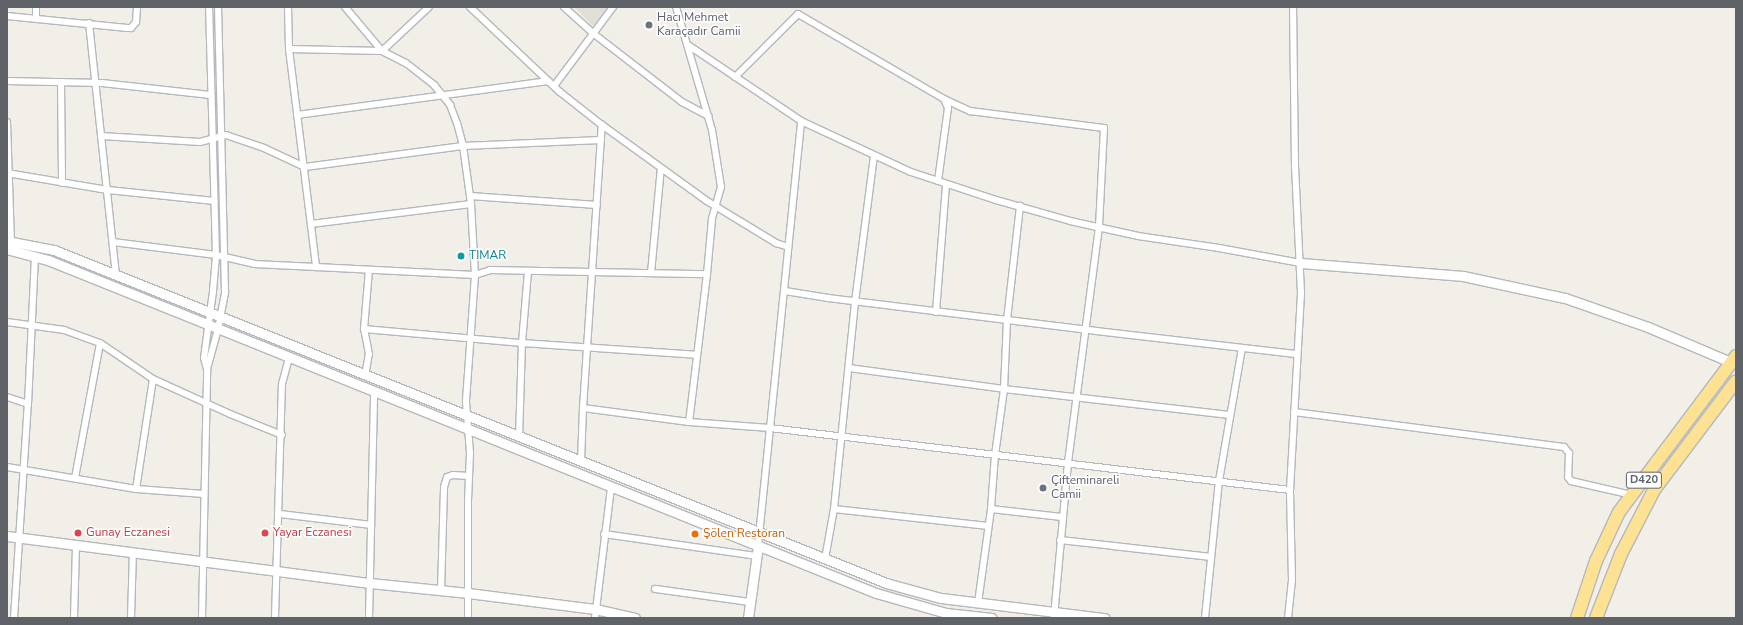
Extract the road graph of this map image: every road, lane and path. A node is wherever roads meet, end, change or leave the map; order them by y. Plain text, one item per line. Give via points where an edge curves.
1 (36, 7) edge
2 (137, 7) edge
3 (209, 7) edge
4 (218, 7) edge
5 (288, 7) edge
6 (345, 7) edge
7 (429, 7) edge
8 (470, 7) edge
9 (564, 7) edge
10 (613, 7) edge
11 (676, 7) edge
12 (1293, 7) edge
13 (7, 16) edge
14 (36, 18) junction
15 (89, 23) junction
16 (594, 34) junction
17 (688, 45) junction
18 (289, 49) junction
19 (382, 51) junction
20 (735, 77) junction
21 (7, 81) edge
22 (61, 82) junction
23 (95, 82) junction
24 (551, 83) junction
25 (442, 94) junction
26 (210, 95) junction
27 (944, 99) junction
28 (297, 115) junction
29 (708, 116) junction
30 (801, 121) junction
31 (7, 122) edge
32 (602, 125) junction
33 (221, 135) junction
34 (101, 136) junction
35 (211, 138) junction
36 (601, 140) junction
37 (463, 146) junction
38 (874, 156) junction
39 (304, 167) junction
40 (661, 168) junction
41 (8, 174) edge
42 (938, 181) junction
43 (62, 183) junction
44 (946, 184) junction
45 (108, 190) junction
46 (470, 196) junction
47 (214, 201) junction
48 (471, 204) junction
49 (597, 204) junction
50 (715, 205) junction
51 (1020, 206) junction
52 (311, 224) junction
53 (1099, 227) junction
54 (113, 242) junction
55 (8, 244) edge
56 (788, 247) junction
57 (216, 255) junction
58 (35, 256) junction
59 (225, 258) junction
60 (1301, 263) junction
61 (316, 267) junction
62 (369, 270) junction
63 (528, 271) junction
64 (651, 272) junction
65 (593, 273) junction
66 (475, 274) junction
67 (707, 274) junction
68 (116, 275) junction
69 (785, 291) junction
70 (855, 302) junction
71 (936, 312) junction
72 (210, 313) junction
73 (221, 317) junction
74 (1007, 320) junction
75 (7, 322) edge
76 (208, 325) junction
77 (32, 326) junction
78 (218, 329) junction
79 (364, 329) junction
80 (1085, 330) junction
81 (469, 338) junction
82 (100, 343) junction
83 (522, 343) junction
84 (587, 348) junction
85 (1242, 348) junction
86 (1297, 354) junction
87 (696, 355) junction
88 (289, 357) junction
89 (1734, 359) edge
90 (849, 368) junction
91 (207, 369) junction
92 (365, 376) junction
93 (152, 379) junction
94 (1736, 381) edge
95 (1004, 389) junction
96 (374, 391) junction
97 (7, 397) edge
98 (1077, 398) junction
99 (28, 404) junction
100 (207, 404) junction
101 (583, 408) junction
102 (1294, 412) junction
103 (1230, 415) junction
104 (467, 417) junction
105 (689, 422) junction
106 (770, 428) junction
107 (469, 430) junction
108 (282, 435) junction
109 (842, 437) junction
110 (519, 438) junction
111 (995, 455) junction
112 (581, 462) junction
113 (1068, 463) junction
114 (7, 467) edge
115 (23, 470) junction
116 (469, 476) junction
117 (75, 478) junction
118 (1219, 481) junction
119 (611, 487) junction
120 (136, 489) junction
121 (1290, 490) junction
122 (204, 494) junction
123 (1632, 495) junction
124 (834, 509) junction
125 (991, 509) junction
126 (280, 514) junction
127 (1062, 517) junction
128 (371, 525) junction
129 (988, 526) junction
130 (759, 533) junction
131 (604, 534) junction
132 (7, 536) edge
133 (19, 537) junction
134 (1060, 540) junction
135 (76, 545) junction
136 (757, 551) junction
137 (133, 552) junction
138 (1211, 557) junction
139 (825, 559) junction
140 (204, 562) junction
141 (277, 571) junction
142 (370, 583) junction
143 (655, 589) dead end
144 (441, 590) junction
145 (468, 593) junction
146 (750, 602) junction
147 (978, 603) junction
148 (595, 614) edge
149 (1053, 615) edge
150 (977, 617) edge
151 (14, 618) edge
152 (74, 618) edge
153 (131, 618) edge
154 (202, 618) edge
155 (275, 618) edge
156 (369, 618) edge
157 (468, 618) edge
158 (635, 618) edge
159 (748, 618) edge
160 (992, 618) edge
161 (1104, 618) edge
162 (1205, 618) edge
163 (1288, 618) edge
164 (1577, 618) edge
165 (1596, 618) edge

1 - 14 street
2 - 15 street via 136,22 131,28
3 - 26 street
4 - 33 street
5 - 18 street
6 - 19 street
7 - 19 street
8 - 24 street
9 - 16 street
10 - 16 street
11 - 17 street
12 - 60 street via 1295,167
13 - 14 street
14 - 15 street
15 - 23 street
16 - 24 street
16 - 29 street via 682,102
17 - 20 street
17 - 29 street
18 - 19 street
18 - 28 street
19 - 25 street via 406,63
20 - 27 street via 798,14
20 - 30 street
21 - 22 street
22 - 23 street
22 - 43 street
23 - 26 street
23 - 34 street
24 - 25 street
24 - 32 street
25 - 28 street
25 - 37 street via 450,105
26 - 35 street
27 - 42 street via 948,108
27 - 53 street via 970,111 1104,128
28 - 39 street
29 - 50 street via 720,187
30 - 38 street
30 - 56 street
31 - 41 street
32 - 36 street
32 - 40 street
33 - 35 street
33 - 39 street via 264,148
33 - 59 street
34 - 35 street via 200,142
34 - 45 street
35 - 47 street
36 - 37 street
36 - 49 street
37 - 39 street
37 - 46 street
38 - 42 street
38 - 70 street
39 - 52 street
40 - 50 street via 698,196
40 - 64 street
41 - 43 street
41 - 55 street
42 - 44 street
43 - 45 street
44 - 51 street
44 - 71 street
45 - 47 street
45 - 54 street
46 - 48 street
46 - 49 street
47 - 57 street
48 - 52 street
48 - 66 street
49 - 65 street
50 - 56 street via 776,243
50 - 67 street
51 - 53 street
51 - 74 street
52 - 61 street
53 - 60 street via 1138,236
53 - 80 street
54 - 57 street
54 - 68 street
55 - 58 main road
55 - 68 main road via 54,250
56 - 69 street
57 - 59 street
57 - 72 street
58 - 76 main road
58 - 77 street
59 - 61 street via 254,264
59 - 73 street via 225,292
60 - 86 street
60 - 89 main road via 1464,276 1565,298
61 - 62 street
62 - 66 street
62 - 79 street
63 - 65 street
63 - 66 street via 490,270
63 - 83 street
64 - 65 street
64 - 67 street
65 - 84 street
66 - 81 street
67 - 87 street
68 - 72 main road
69 - 70 street
69 - 106 street
70 - 71 street
70 - 90 street
71 - 74 street
72 - 73 main road
72 - 76 street
73 - 78 street
73 - 92 main road
74 - 80 street
74 - 95 street
75 - 77 street
76 - 78 main road
76 - 91 street via 204,358
77 - 82 street via 64,330
77 - 99 street
78 - 88 main road
78 - 91 street
79 - 81 street
79 - 92 street via 369,354
80 - 85 street
80 - 98 street
81 - 83 street
81 - 104 street
82 - 93 street
82 - 117 street
83 - 84 street
83 - 110 street
84 - 87 street
84 - 101 street
85 - 86 street
85 - 103 street
86 - 102 street
87 - 105 street
88 - 96 main road
88 - 108 street via 282,384
89 - 123 highway, D420
90 - 95 street
90 - 109 street
91 - 100 street
92 - 104 main road
93 - 100 street
93 - 120 street
94 - 165 highway, D420 via 1654,490 1621,554
95 - 98 street
95 - 111 street
96 - 107 main road
96 - 128 street
97 - 99 street
98 - 103 street
98 - 113 street
99 - 115 street
100 - 108 street
100 - 122 street
101 - 105 street
101 - 112 street
102 - 121 street
102 - 123 street via 1564,447 1569,453 1568,477 1571,481
103 - 118 street
104 - 107 street
104 - 110 main road
105 - 106 street
106 - 109 street
106 - 130 street
107 - 116 street
107 - 119 main road
108 - 126 street
109 - 111 street
109 - 124 street
110 - 112 main road
111 - 113 street
111 - 125 street
112 - 130 main road
113 - 118 street
113 - 127 street
114 - 115 street
115 - 117 street
115 - 133 street
116 - 144 street via 447,477 444,487
116 - 145 street
117 - 120 street
118 - 121 street
118 - 138 street
119 - 131 street
119 - 136 main road
120 - 122 street
121 - 163 street via 1292,580
122 - 140 street
123 - 164 highway, D420 via 1619,512 1596,561
124 - 129 street
124 - 139 street
125 - 127 street
125 - 129 street
126 - 128 street
126 - 141 street
127 - 134 street
128 - 142 street
129 - 147 street
130 - 136 street
130 - 139 main road
131 - 136 street
131 - 148 street
132 - 133 main road
133 - 135 main road
133 - 151 street
134 - 138 street
134 - 149 street
135 - 137 main road
135 - 152 street
136 - 146 main road
136 - 150 main road via 876,593 946,613
137 - 140 main road
137 - 153 street
138 - 162 street
139 - 147 main road via 886,583 941,598
140 - 141 main road
140 - 154 street
141 - 142 main road
141 - 155 street
142 - 144 main road
142 - 156 street
143 - 146 street
144 - 145 main road
145 - 148 main road
145 - 157 street
146 - 159 main road
147 - 149 main road
148 - 158 main road
149 - 161 main road
150 - 160 main road

